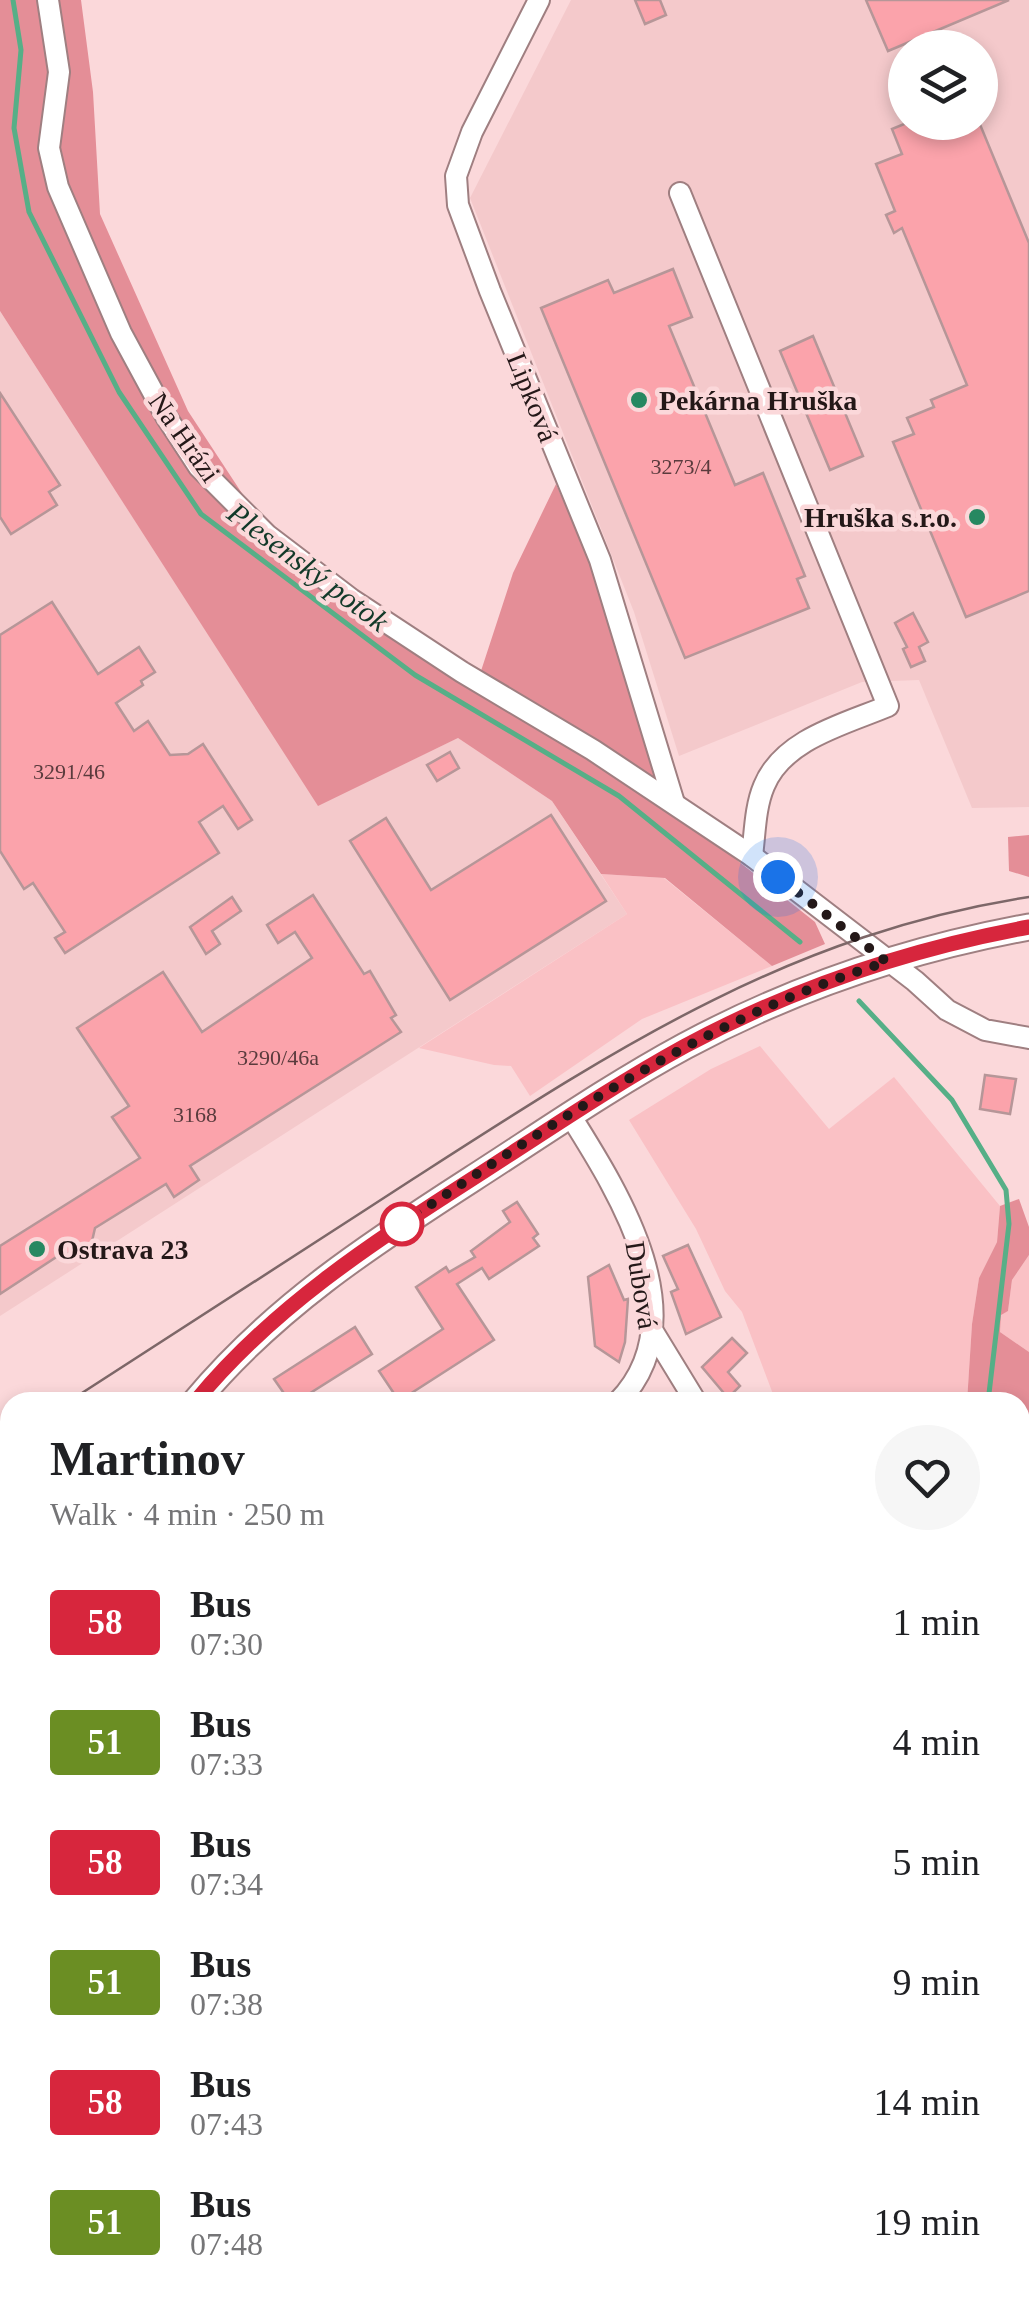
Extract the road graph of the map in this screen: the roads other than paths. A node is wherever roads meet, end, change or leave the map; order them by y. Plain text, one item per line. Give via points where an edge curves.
1 (48, 0) edge
2 (539, 0) edge
3 (680, 193) dead end
4 (674, 803) junction
5 (752, 856) junction
6 (1029, 927) edge
7 (887, 962) junction
8 (1029, 1038) edge
9 (570, 1115) junction
10 (652, 1330) junction
11 (204, 1392) edge
12 (626, 1392) edge
13 (690, 1392) edge

1 - 4 street, Na Hrázi via 59,72 49,148 58,187 121,333 198,467 267,535 351,600
2 - 4 street, Lipková via 472,132 456,176 458,205 600,560
3 - 5 street via 888,706 810,740 772,770 759,799
4 - 5 street, Na Hrázi
5 - 7 street, Na Hrázi
6 - 7 street
7 - 8 street, Na Hrázi via 972,1024
7 - 9 street via 684,1046
9 - 10 street, Dubová via 634,1230
9 - 11 street via 334,1270 251,1341
10 - 12 street, Dubová via 640,1376
10 - 13 street

